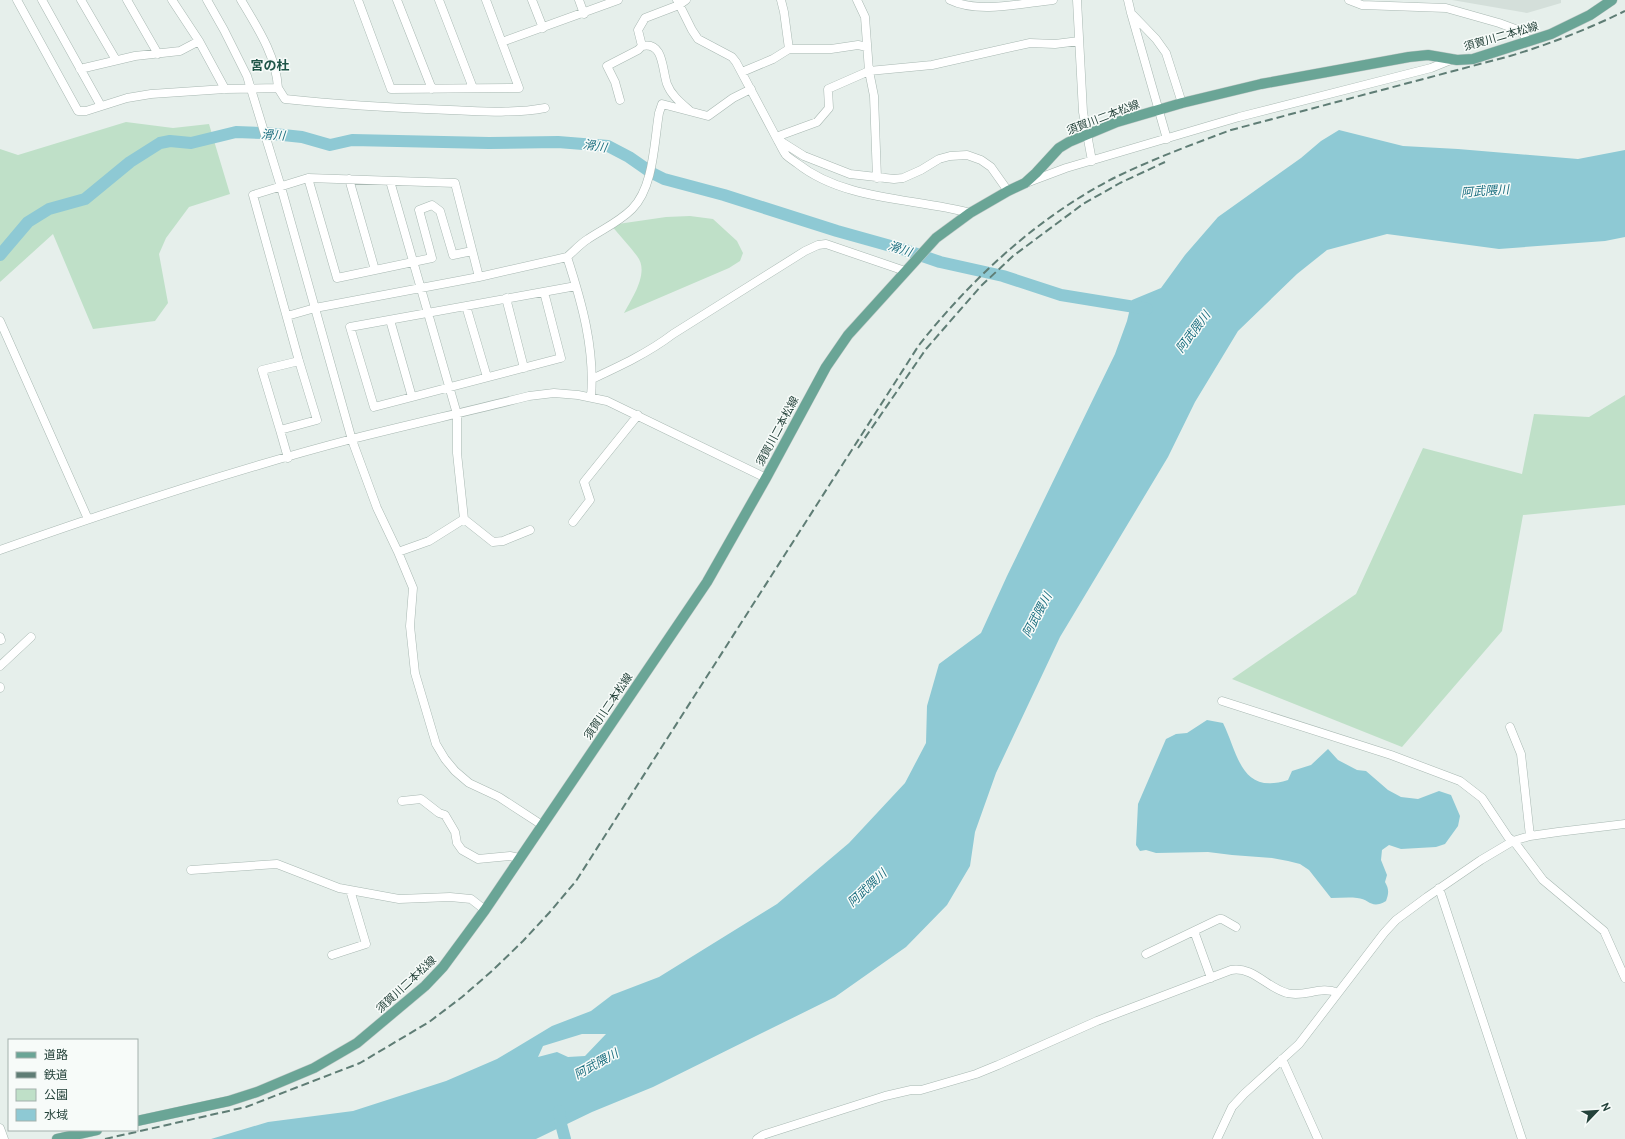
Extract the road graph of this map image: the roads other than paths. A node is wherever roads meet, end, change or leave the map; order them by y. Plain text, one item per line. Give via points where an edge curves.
1 (17, 0) edge
2 (42, 0) edge
3 (81, 0) edge
4 (127, 0) edge
5 (172, 0) edge
6 (207, 0) edge
7 (241, 0) edge
8 (358, 0) edge
9 (397, 0) edge
10 (439, 0) edge
11 (486, 0) edge
12 (532, 0) edge
13 (578, 0) edge
14 (618, 0) edge
15 (781, 0) edge
16 (856, 0) edge
17 (950, 0) edge
18 (1053, 0) edge
19 (1077, 0) edge
20 (1128, 0) edge
21 (1349, 0) edge
22 (1612, 0) edge
23 (680, 2) edge
24 (584, 14) junction
25 (1132, 14) junction
26 (543, 28) junction
27 (199, 41) junction
28 (1079, 41) junction
29 (502, 42) junction
30 (1528, 42) junction
31 (642, 46) junction
32 (866, 47) junction
33 (788, 49) junction
34 (158, 54) junction
35 (1453, 59) junction
36 (116, 60) junction
37 (80, 69) junction
38 (869, 71) junction
39 (742, 72) junction
40 (278, 88) junction
41 (432, 88) junction
42 (473, 88) junction
43 (225, 89) junction
44 (251, 89) junction
45 (751, 89) junction
46 (620, 100) dead end
47 (1182, 103) junction
48 (101, 106) junction
49 (545, 108) dead end
50 (1159, 110) junction
51 (689, 111) junction
52 (1087, 134) junction
53 (776, 138) junction
54 (1167, 139) junction
55 (1092, 161) junction
56 (308, 178) junction
57 (877, 178) junction
58 (349, 179) junction
59 (390, 181) junction
60 (1024, 183) junction
61 (281, 187) junction
62 (1008, 191) junction
63 (970, 213) junction
64 (472, 251) junction
65 (567, 257) junction
66 (413, 263) junction
67 (906, 269) junction
68 (375, 270) junction
69 (479, 278) junction
70 (576, 286) junction
71 (420, 288) junction
72 (544, 292) junction
73 (506, 298) junction
74 (466, 306) junction
75 (315, 308) junction
76 (427, 313) junction
77 (287, 316) junction
78 (390, 320) junction
79 (0, 321) edge
80 (299, 361) junction
81 (524, 368) junction
82 (487, 377) junction
83 (592, 379) junction
84 (449, 388) junction
85 (412, 397) junction
86 (591, 397) junction
87 (457, 414) junction
88 (638, 415) junction
89 (280, 430) junction
90 (352, 440) junction
91 (288, 458) junction
92 (766, 478) junction
93 (88, 519) junction
94 (464, 519) junction
95 (573, 522) dead end
96 (530, 530) dead end
97 (0, 550) edge
98 (398, 552) junction
99 (31, 637) dead end
100 (0, 666) edge
101 (1222, 701) dead end
102 (1510, 727) dead end
103 (402, 801) dead end
104 (1625, 824) edge
105 (542, 825) junction
106 (1530, 836) junction
107 (1513, 842) junction
108 (519, 858) junction
109 (191, 870) dead end
110 (1439, 888) junction
111 (350, 890) junction
112 (485, 910) junction
113 (1236, 928) dead end
114 (1194, 931) junction
115 (1146, 954) dead end
116 (332, 955) dead end
117 (1211, 978) junction
118 (1625, 978) edge
119 (1338, 993) junction
120 (1282, 1060) junction
121 (138, 1121) edge
122 (0, 1128) edge
123 (93, 1131) edge
124 (4, 1139) edge
125 (57, 1139) edge
126 (757, 1139) edge
127 (1217, 1139) edge
128 (1318, 1139) edge
129 (1522, 1139) edge

1 - 48 street via 78,112
2 - 37 street
3 - 36 street
4 - 34 street
5 - 27 street
6 - 44 street via 247,76
7 - 40 street via 265,42 273,62
8 - 41 street via 391,89
9 - 41 street
10 - 42 street
11 - 29 street
12 - 26 street
13 - 24 street
14 - 24 street
15 - 33 street
16 - 32 street via 865,17
17 - 18 street via 969,6
19 - 28 street
20 - 25 street
21 - 30 street via 1362,5 1446,8 1518,30 1524,34
22 - 30 main road, 須賀川二本松線 via 1551,34
23 - 31 street via 645,18 638,30
23 - 39 street via 698,39 732,57
24 - 26 street
25 - 47 street via 1166,53
25 - 50 street
26 - 29 street
27 - 34 street via 180,51
27 - 43 street
28 - 38 street via 1056,44 1030,43 932,65
28 - 52 street via 1083,112
29 - 42 street via 519,88
30 - 35 main road, 須賀川二本松線 via 1473,59
31 - 46 street via 607,66
31 - 51 street via 649,44 655,48 661,58 667,85
32 - 33 street via 858,45
32 - 38 street
33 - 39 street via 773,59
34 - 36 street
35 - 47 main road, 須賀川二本松線 via 1428,55 1409,57 1260,84
35 - 54 street via 1431,68 1265,110
36 - 37 street
37 - 48 street
38 - 53 street via 828,89 829,108 817,122
38 - 57 street via 874,96
39 - 45 street
40 - 44 street
40 - 49 street via 285,99 355,106 521,112
41 - 42 street
43 - 44 street
43 - 48 street via 151,94
44 - 61 street
45 - 51 street via 708,116
45 - 53 street
47 - 50 main road, 須賀川二本松線
50 - 52 main road, 須賀川二本松線
50 - 54 street
51 - 65 street via 662,104 649,176 641,196 632,209 618,221 587,240
52 - 55 street
52 - 60 main road, 須賀川二本松線 via 1059,148
53 - 57 street via 804,156 832,168
53 - 63 street via 786,154 816,177 828,182 884,198
54 - 55 street
55 - 60 street
56 - 58 street
56 - 61 street
56 - 68 street via 336,278
57 - 62 street via 903,178 939,159 967,155 991,167
58 - 59 street
58 - 68 street
59 - 64 street via 455,183
59 - 66 street
60 - 62 main road, 須賀川二本松線
61 - 75 street
61 - 77 street via 253,195
62 - 63 main road, 須賀川二本松線
63 - 67 main road, 須賀川二本松線 via 930,243
64 - 66 street via 453,255 440,211 432,205 419,210 432,258
64 - 69 street
65 - 69 street
65 - 70 street
66 - 68 street
66 - 71 street
67 - 83 street via 826,244 818,245 662,343
67 - 92 main road, 須賀川二本松線 via 848,335 826,367
69 - 71 street
70 - 72 street
70 - 83 street via 590,345
71 - 75 street
71 - 76 street
72 - 73 street
72 - 81 street via 561,358
73 - 74 street
73 - 81 street
74 - 76 street
74 - 82 street
75 - 77 street
75 - 90 street
76 - 78 street
76 - 84 street
77 - 80 street
78 - 85 street
78 - 85 street via 350,327 374,407
79 - 93 street
80 - 89 street via 317,420
80 - 89 street via 262,370
81 - 82 street
82 - 84 street
83 - 86 street
84 - 85 street
84 - 87 street
86 - 87 street via 554,393 529,396
86 - 88 street
87 - 90 street
87 - 94 street via 457,454
88 - 92 street
88 - 95 street via 584,482 590,500
89 - 91 street
90 - 91 street
90 - 98 street via 377,508
91 - 93 street
92 - 105 main road, 須賀川二本松線 via 707,582
93 - 97 street
94 - 96 street via 493,542 503,541
94 - 98 street via 429,541
98 - 105 street via 413,588 410,626 415,673 436,744 455,771 469,783 499,797
99 - 100 street
101 - 107 street via 1368,747 1460,780 1482,798
102 - 106 street via 1521,754
103 - 108 street via 421,799 445,815 455,832 457,844 478,859 510,856
104 - 106 street
105 - 108 main road, 須賀川二本松線
106 - 107 street
107 - 110 street via 1480,860
107 - 118 street via 1520,847 1543,880 1604,931
108 - 112 main road, 須賀川二本松線
109 - 111 street via 277,864
110 - 119 street via 1390,926
110 - 129 street
111 - 112 street via 399,899 471,899
111 - 116 street via 366,944
112 - 121 main road, 須賀川二本松線 via 439,972 357,1044 314,1068 257,1092 229,1101
113 - 114 street via 1221,919
114 - 115 street
114 - 117 street
117 - 119 street via 1239,970 1250,972 1286,993 1299,994 1328,989
117 - 126 street via 1097,1021 976,1074 922,1090 885,1096
119 - 120 street via 1299,1044
120 - 127 street via 1232,1107
120 - 128 street
122 - 124 street
123 - 125 main road

